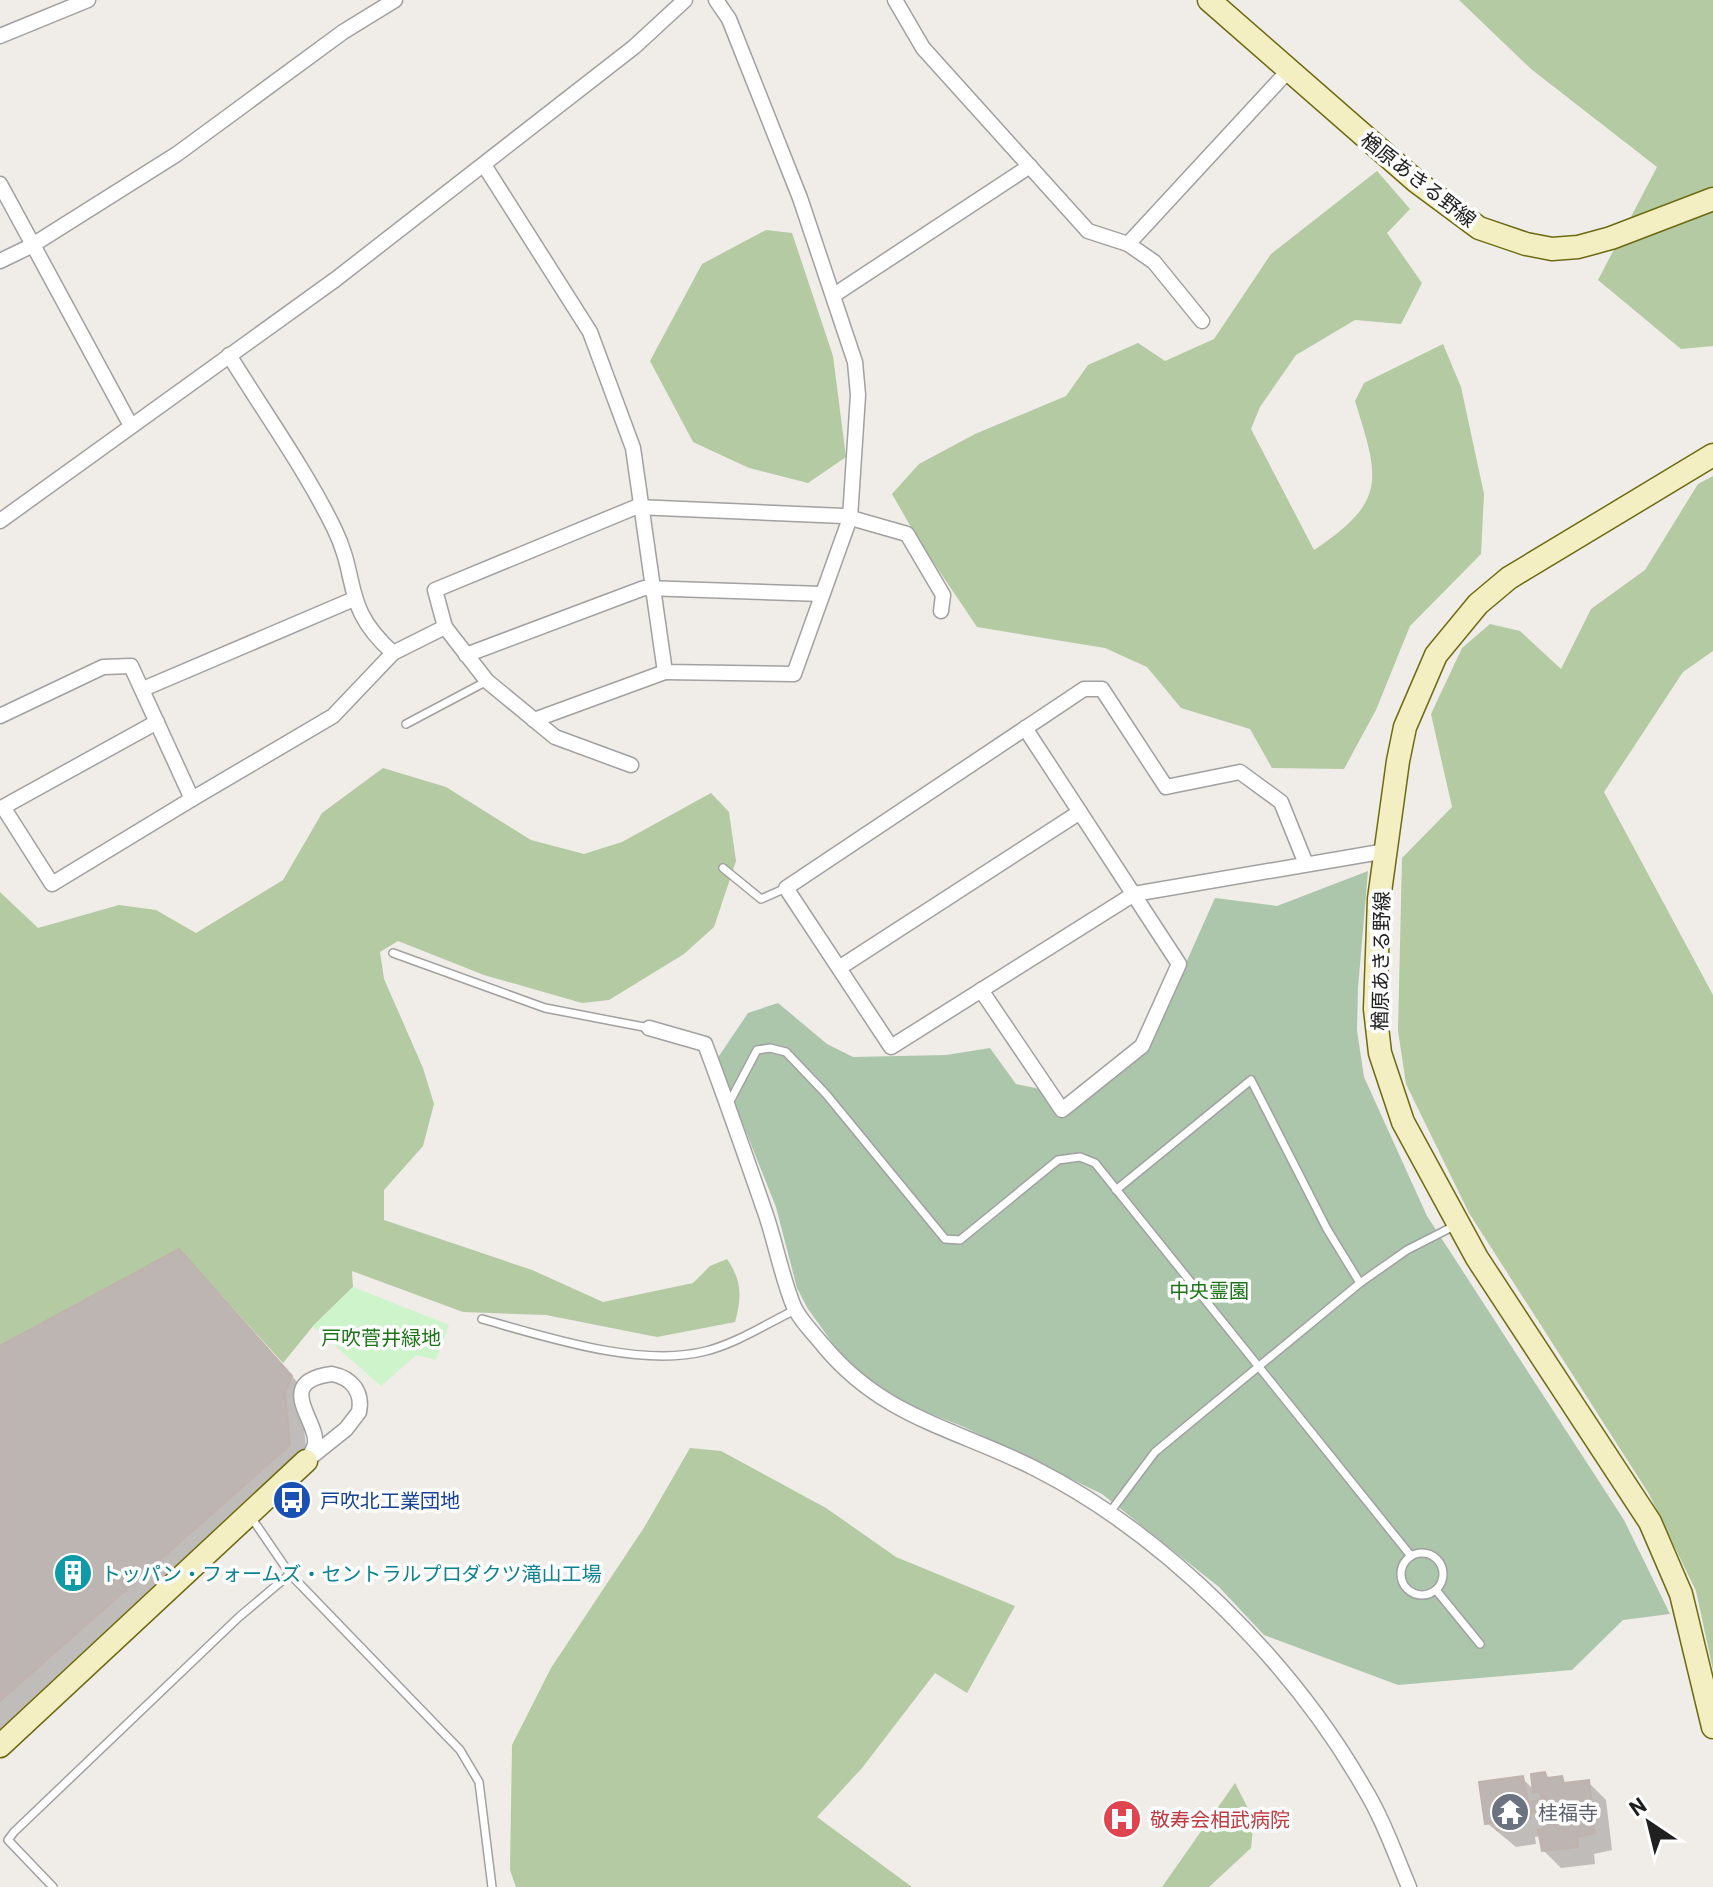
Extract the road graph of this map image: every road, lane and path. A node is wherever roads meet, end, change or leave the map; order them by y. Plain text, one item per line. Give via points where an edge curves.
1 (88, 0) edge
2 (395, 0) edge
3 (685, 0) edge
4 (716, 0) edge
5 (895, 0) edge
6 (1209, 0) edge
7 (0, 36) edge
8 (1288, 71) junction
9 (484, 165) junction
10 (1030, 166) junction
11 (0, 184) edge
12 (1713, 199) edge
13 (1128, 244) junction
14 (31, 246) junction
15 (0, 261) edge
16 (834, 295) junction
17 (1202, 321) dead end
18 (229, 355) junction
19 (130, 424) junction
20 (1713, 455) edge
21 (642, 508) junction
22 (850, 518) junction
23 (0, 521) edge
24 (653, 587) junction
25 (822, 594) junction
26 (354, 599) junction
27 (941, 611) dead end
28 (445, 627) junction
29 (393, 653) junction
30 (466, 655) junction
31 (665, 672) junction
32 (487, 681) junction
33 (143, 689) junction
34 (0, 716) edge
35 (534, 720) junction
36 (157, 722) junction
37 (406, 724) dead end
38 (1025, 728) junction
39 (631, 765) dead end
40 (192, 799) junction
41 (2, 808) edge
42 (1080, 812) junction
43 (1386, 851) junction
44 (1306, 864) junction
45 (723, 868) dead end
46 (786, 888) junction
47 (1134, 894) junction
48 (393, 953) dead end
49 (839, 968) junction
50 (981, 990) junction
51 (649, 1028) joint
52 (728, 1105) junction
53 (1116, 1190) junction
54 (1457, 1224) junction
55 (1360, 1283) junction
56 (795, 1310) junction
57 (482, 1319) dead end
58 (1261, 1367) junction
59 (306, 1461) junction
60 (1110, 1512) junction
61 (249, 1515) junction
62 (1411, 1556) junction
63 (290, 1574) junction
64 (1436, 1590) junction
65 (1480, 1644) dead end
66 (1713, 1727) edge
67 (0, 1746) edge
68 (8, 1840) junction
69 (0, 1847) edge
70 (53, 1887) edge
71 (492, 1887) edge
72 (1409, 1887) edge

1 - 7 street
2 - 14 street via 177,154
3 - 9 street
4 - 16 street via 729,19
5 - 10 street via 923,48
6 - 8 main road, 楢原あきる野線
8 - 12 main road, 楢原あきる野線 via 1449,208 1506,238 1552,249 1578,247
8 - 13 street
9 - 18 street
9 - 21 street via 590,332 633,448
10 - 13 street via 1088,231
10 - 16 street
11 - 14 street
13 - 17 street via 1154,262
14 - 15 street
14 - 19 street
16 - 22 street via 855,362 858,395
18 - 19 street
18 - 26 street via 335,530
19 - 23 street
20 - 43 main road, 楢原あきる野線 via 1509,578 1460,623 1436,655 1405,727
21 - 22 street
21 - 24 street
21 - 28 street via 435,590
22 - 25 street
22 - 27 street via 907,534 943,595
24 - 25 street
24 - 30 street
24 - 31 street
25 - 31 street via 794,674
26 - 29 street via 368,631
26 - 33 street
28 - 29 street
28 - 30 street
29 - 40 street via 333,716
30 - 32 street
31 - 35 street
32 - 35 street
32 - 37 lane
33 - 34 street via 131,666 103,667
33 - 36 street
35 - 39 street via 555,737
36 - 40 street
36 - 41 street
38 - 42 street
38 - 44 street via 1084,689 1102,689 1166,787 1240,772 1281,802
38 - 46 street
40 - 41 street via 52,884
42 - 47 street
42 - 49 street
43 - 44 street
43 - 54 main road, 楢原あきる野線 via 1376,950 1380,1053 1403,1122
44 - 47 street
45 - 46 lane via 761,899
46 - 49 street
47 - 50 street
47 - 50 street via 1179,964 1142,1046 1062,1110
48 - 51 lane via 545,1008
49 - 50 street via 891,1047
51 - 52 street via 702,1041
52 - 53 lane via 757,1050 786,1052 945,1239 960,1240 1063,1157 1090,1160
52 - 56 street
53 - 55 lane via 1251,1080
53 - 58 lane
54 - 55 lane
54 - 66 main road, 楢原あきる野線 via 1650,1522 1681,1594
55 - 58 lane
56 - 57 lane via 715,1347 671,1355 633,1353
56 - 60 street via 859,1384 890,1406 1036,1469
58 - 60 lane via 1155,1452
58 - 62 lane
59 - 59 street via 315,1436 300,1404 302,1393 321,1375 340,1375 357,1389 359,1412
59 - 61 main road
60 - 72 street via 1212,1597 1276,1666 1365,1788
61 - 63 lane
61 - 67 main road
62 - 64 lane via 1425,1553 1440,1562 1443,1577
62 - 64 lane via 1401,1571 1404,1585 1420,1595
63 - 68 lane
63 - 71 lane via 460,1750 479,1782
64 - 65 lane
68 - 69 lane
68 - 70 lane

